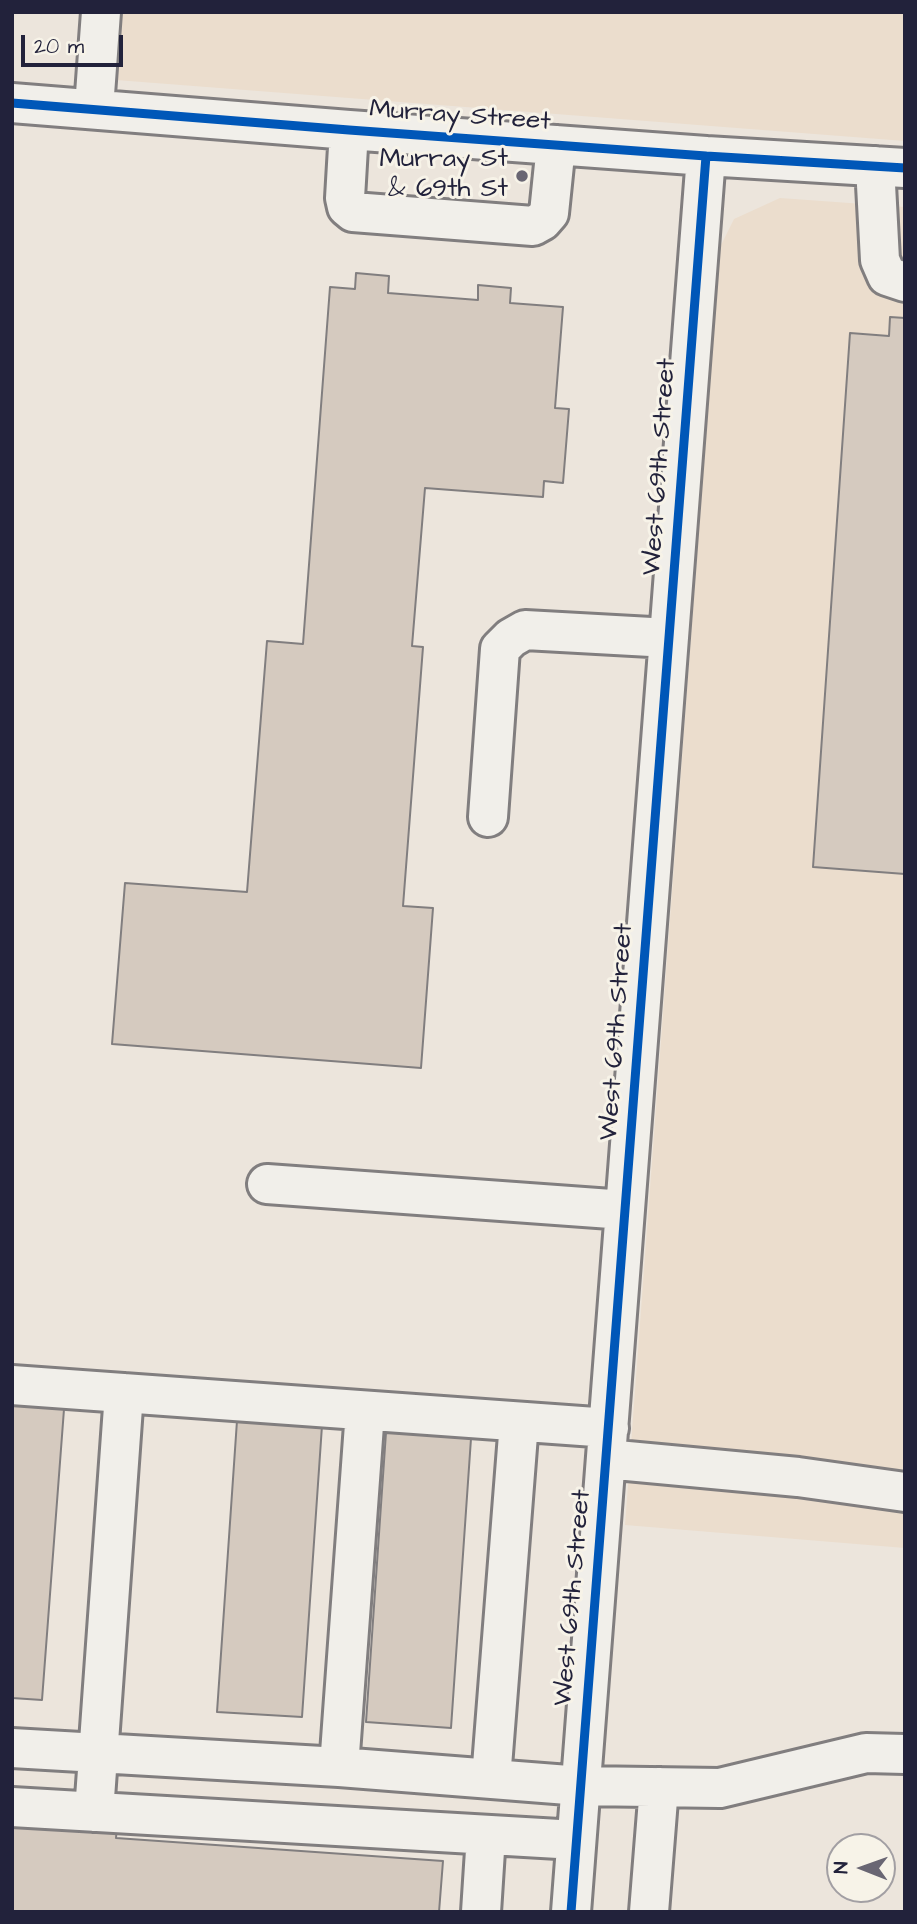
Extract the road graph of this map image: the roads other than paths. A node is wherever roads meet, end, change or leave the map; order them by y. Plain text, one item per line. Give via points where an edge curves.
1 (102, 12) edge
2 (12, 103) edge
3 (94, 108) junction
4 (349, 130) junction
5 (556, 145) junction
6 (706, 156) junction
7 (890, 167) edge
8 (905, 282) edge
9 (669, 638) junction
10 (488, 817) dead end
11 (267, 1184) dead end
12 (625, 1210) junction
13 (12, 1385) edge
14 (124, 1393) junction
15 (365, 1411) junction
16 (519, 1422) junction
17 (607, 1444) junction
18 (905, 1492) edge
19 (12, 1748) edge
20 (99, 1753) junction
21 (905, 1754) edge
22 (339, 1767) junction
23 (491, 1779) junction
24 (580, 1786) junction
25 (659, 1787) junction
26 (12, 1807) edge
27 (94, 1812) junction
28 (486, 1835) junction
29 (576, 1840) junction
30 (481, 1912) edge
31 (570, 1912) edge
32 (649, 1912) edge

1 - 3 street
2 - 3 street, Murray Street
3 - 4 street, Murray Street
4 - 5 street, Murray Street
4 - 5 street via 345,198 354,212 533,226 549,213
5 - 6 street, Murray Street
6 - 7 street, Murray Street
6 - 9 street, West 69th Street
7 - 8 street via 880,260 887,276
9 - 10 street via 525,631 511,638 500,649
9 - 12 street, West 69th Street
11 - 12 street
12 - 17 street, West 69th Street
13 - 14 street
14 - 15 street
14 - 20 street
15 - 16 street
15 - 22 street
16 - 17 street
16 - 23 street
17 - 18 street
17 - 24 street, West 69th Street
19 - 20 street
20 - 22 street
20 - 27 street
21 - 25 street via 866,1753 720,1788
22 - 23 street
23 - 24 street
24 - 25 street
24 - 29 street, West 69th Street
25 - 32 street
26 - 27 street
27 - 28 street
28 - 29 street
28 - 30 street
29 - 31 street, West 69th Street

